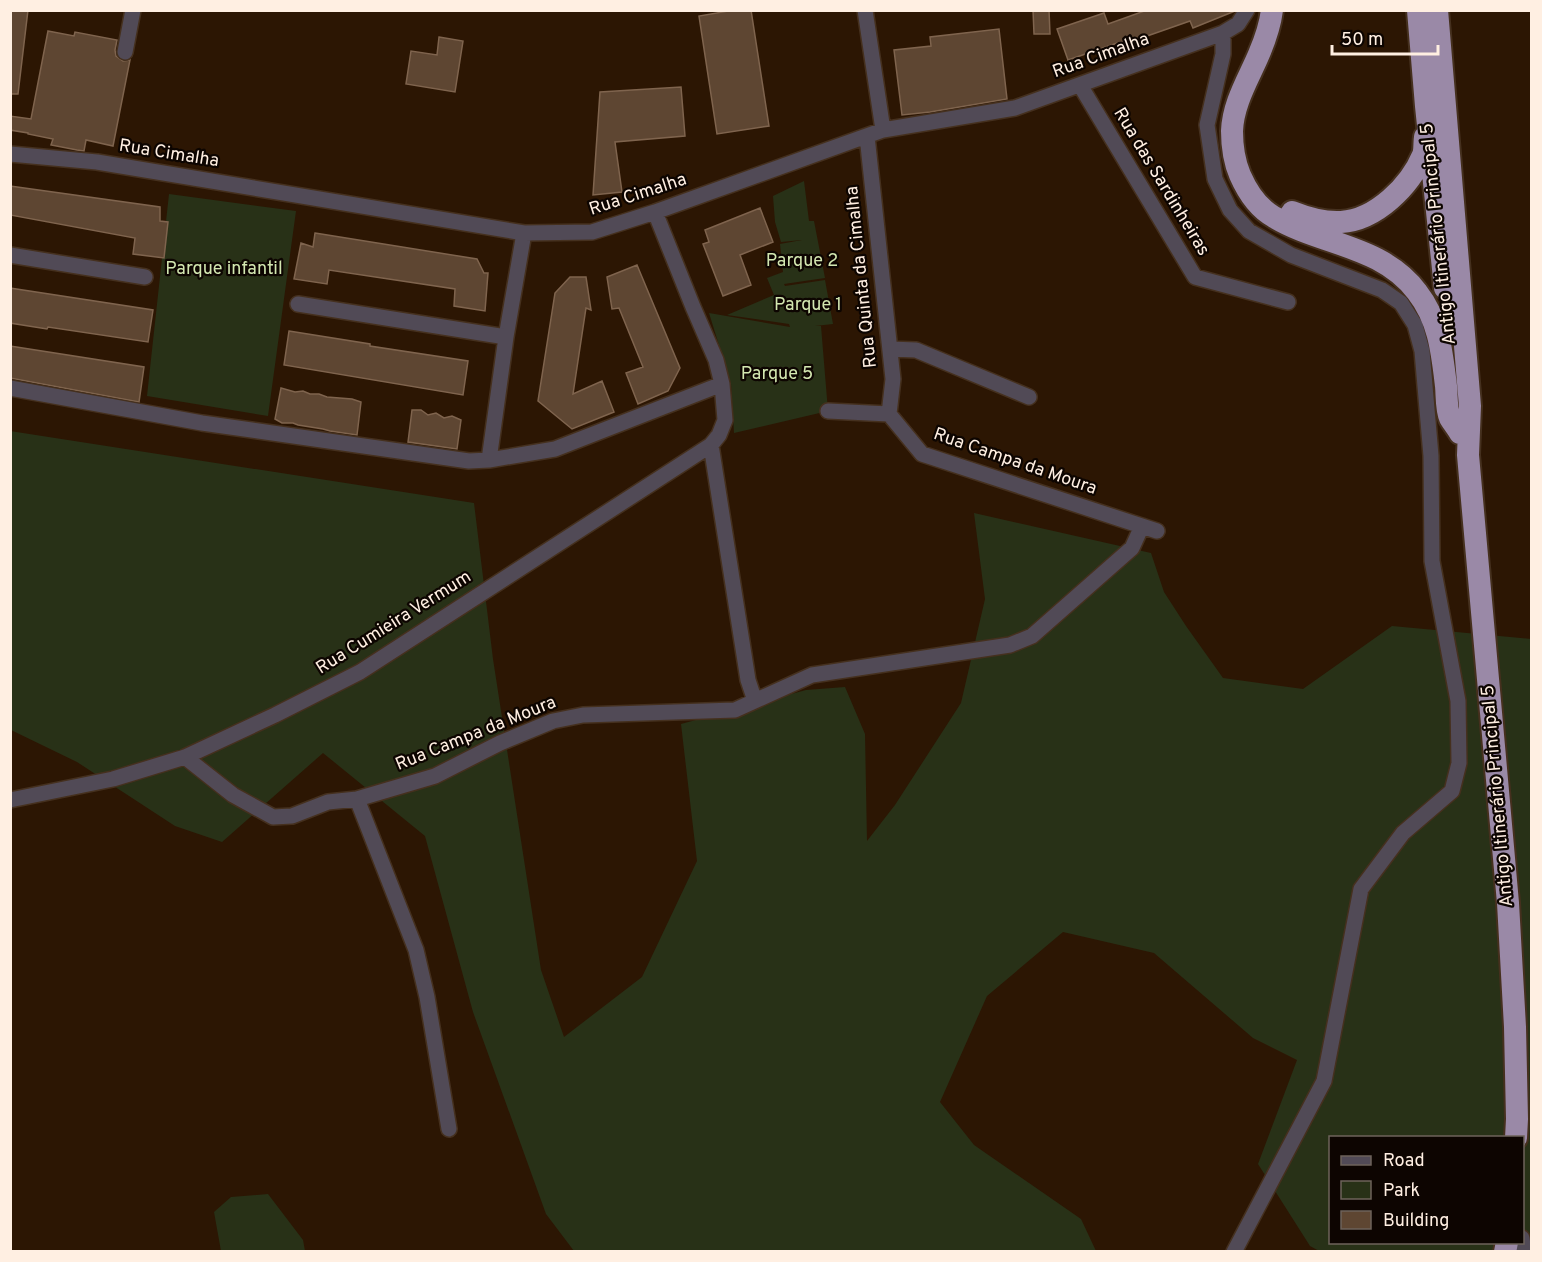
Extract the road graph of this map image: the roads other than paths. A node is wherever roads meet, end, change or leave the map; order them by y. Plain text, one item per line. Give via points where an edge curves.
1 (133, 10) edge
2 (865, 10) edge
3 (1246, 10) edge
4 (1272, 10) edge
5 (1287, 10) edge
6 (1418, 10) edge
7 (1437, 10) edge
8 (1223, 33) junction
9 (125, 52) dead end
10 (1080, 85) junction
11 (1426, 106) junction
12 (883, 130) junction
13 (867, 136) junction
14 (10, 154) edge
15 (655, 212) junction
16 (524, 233) junction
17 (10, 255) edge
18 (145, 277) dead end
19 (1288, 302) dead end
20 (298, 304) dead end
21 (506, 337) junction
22 (890, 349) junction
23 (722, 384) junction
24 (10, 388) edge
25 (1029, 397) dead end
26 (828, 411) dead end
27 (889, 414) junction
28 (1460, 433) junction
29 (711, 445) junction
30 (1468, 455) junction
31 (489, 460) junction
32 (1142, 526) junction
33 (1157, 531) dead end
34 (755, 700) junction
35 (185, 757) junction
36 (357, 799) junction
37 (10, 800) edge
38 (449, 1129) dead end
39 (1516, 1136) edge
40 (1234, 1251) edge

1 - 9 street
2 - 12 street
3 - 8 street, Rua Cimalha via 1238,24
4 - 28 highway via 1260,52 1237,104 1232,129 1237,168 1244,185 1272,216 1373,256 1391,266 1416,290 1426,304 1440,341 1449,416
5 - 11 highway via 1250,104 1245,136 1255,178 1280,206 1306,218 1342,222 1383,206 1407,182 1424,154
6 - 11 highway, Antigo Itinerário Principal 5
7 - 30 highway, Antigo Itinerário Principal 5 via 1470,406
8 - 10 street, Rua Cimalha
8 - 40 street via 1223,54 1207,125 1215,179 1230,210 1249,231 1291,255 1382,290 1401,303 1415,325 1422,351 1431,456 1432,561 1458,701 1459,763 1452,791 1402,833 1361,890 1324,1081
10 - 12 street, Rua Cimalha via 1015,108
10 - 19 street, Rua das Sardinheiras via 1195,277
11 - 28 highway, Antigo Itinerário Principal 5
12 - 13 street, Rua Cimalha
13 - 15 street, Rua Cimalha
13 - 22 street, Rua Quinta da Cimalha
14 - 16 street, Rua Cimalha via 97,162
15 - 16 street, Rua Cimalha via 592,232
15 - 23 street, Rua Cumieira Vermum via 716,360
16 - 21 street
17 - 18 street
20 - 21 street
21 - 31 street
22 - 25 street via 916,350
22 - 27 street, Rua Quinta da Cimalha via 893,379
23 - 29 street, Rua Cumieira Vermum via 725,420
23 - 31 street via 555,449
24 - 31 street via 202,423 469,461
26 - 27 street
27 - 32 street, Rua Campa da Moura via 922,454
28 - 30 highway, Antigo Itinerário Principal 5
29 - 34 street via 748,680
29 - 35 street, Rua Cumieira Vermum via 360,672
30 - 39 highway, Antigo Itinerário Principal 5 via 1509,903
32 - 33 street, Rua Campa da Moura
32 - 34 street, Rua Campa da Moura via 1132,548 1032,636 1010,645 812,675
34 - 36 street, Rua Campa da Moura via 735,710 583,715 553,720 435,776
35 - 36 street, Rua Campa da Moura via 233,795 273,817 292,816 328,802
35 - 37 street, Rua Cumieira Vermum via 113,779
36 - 38 street via 416,950

